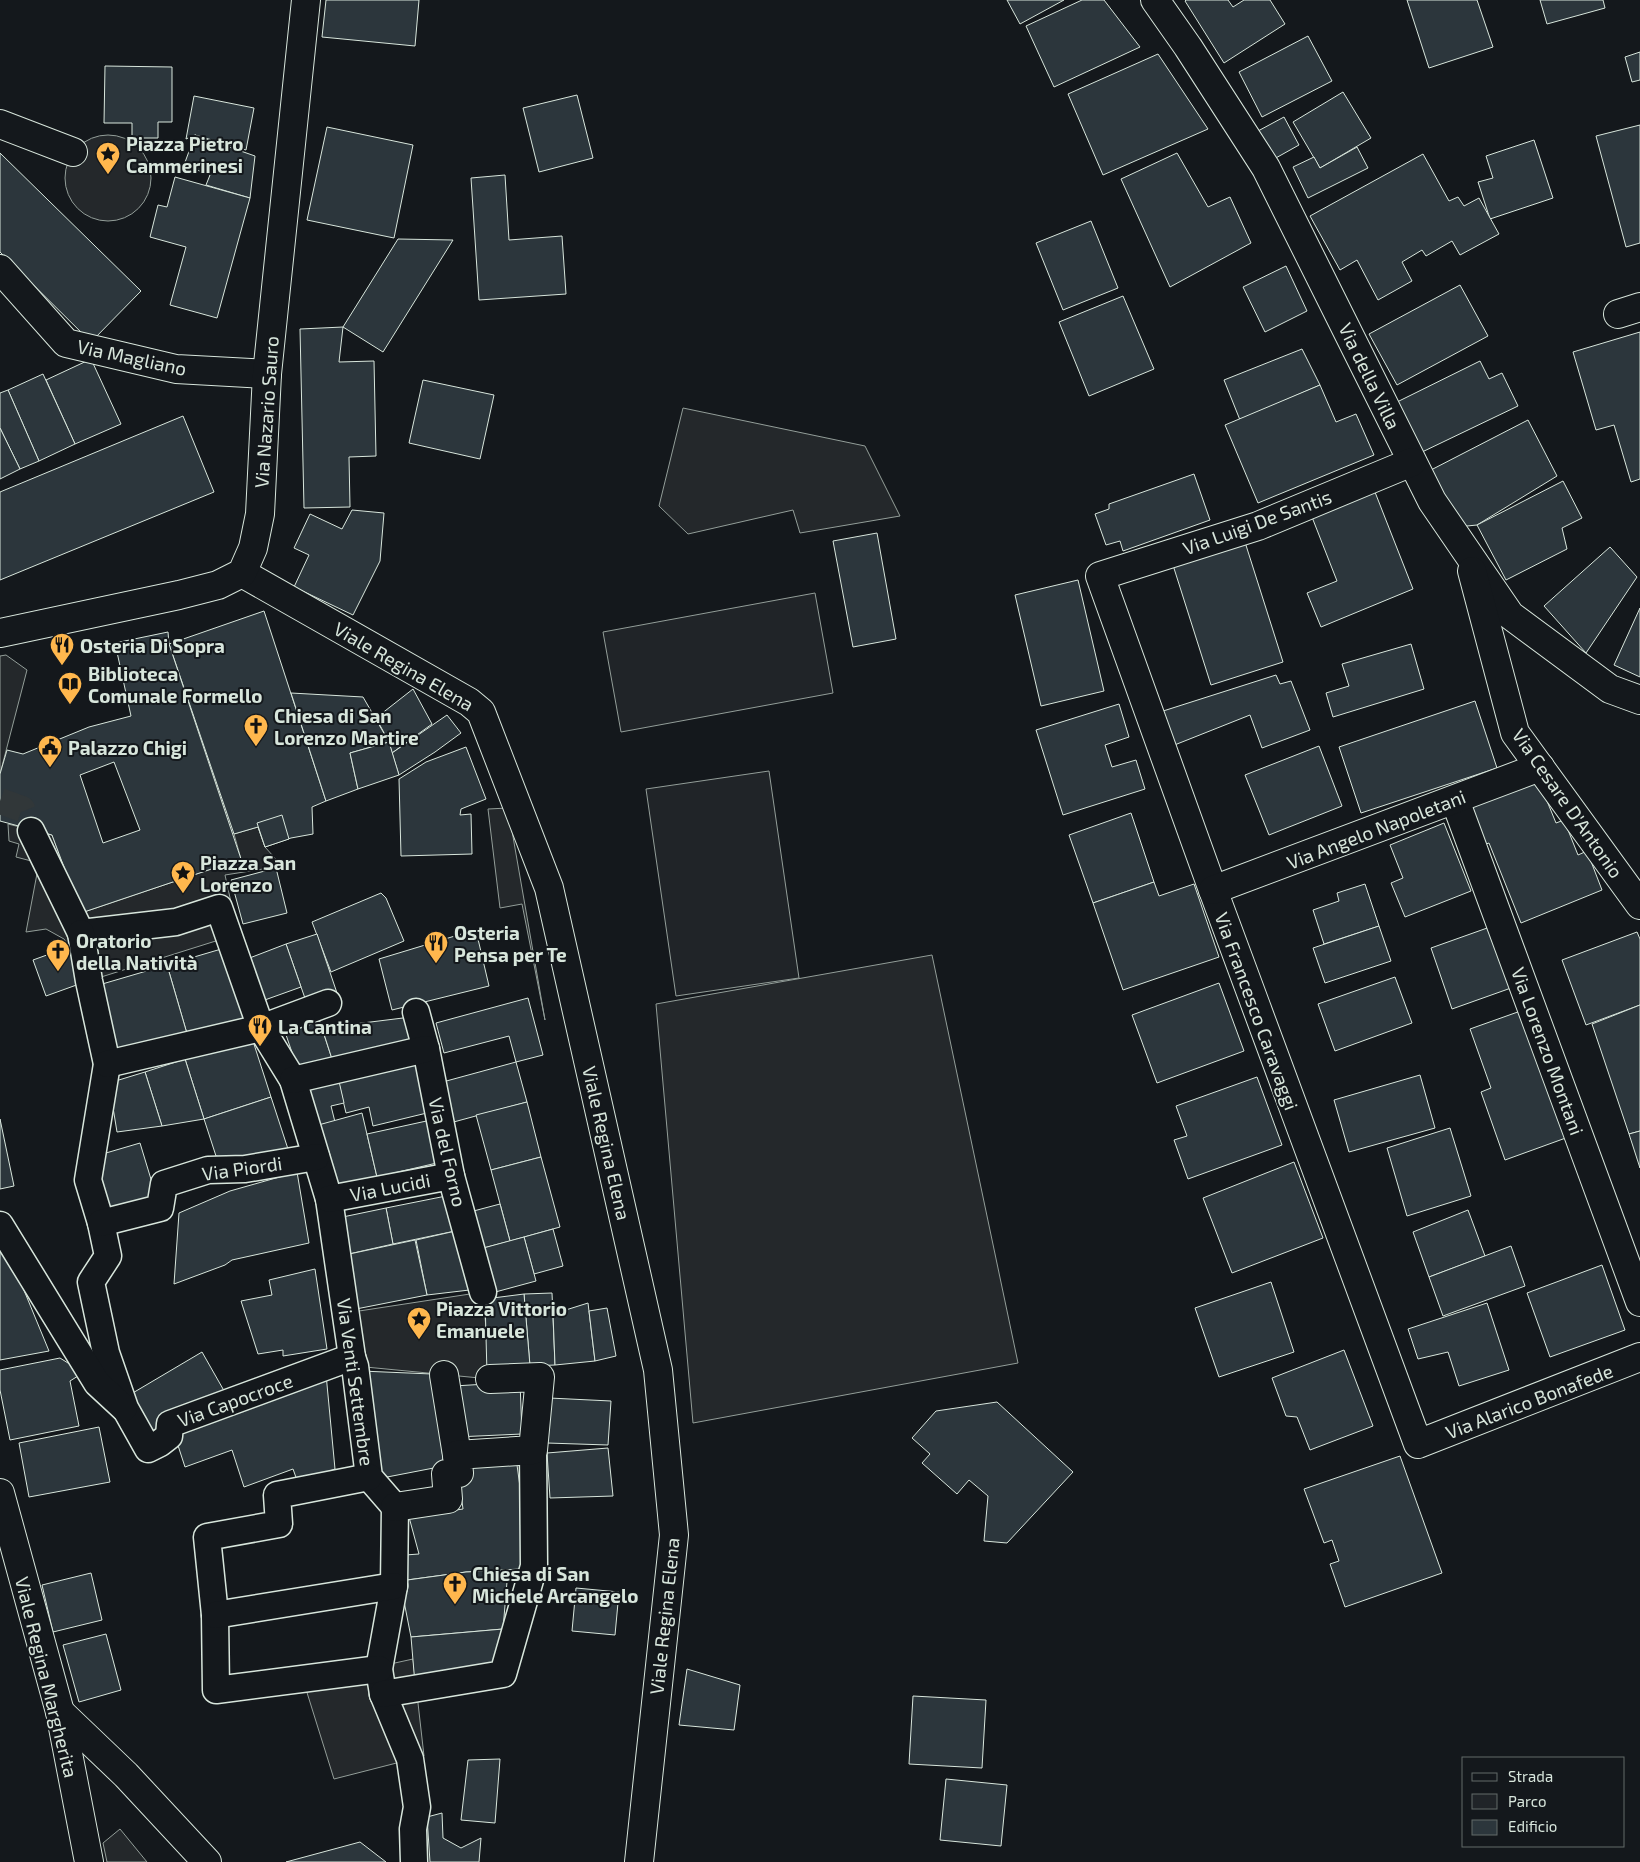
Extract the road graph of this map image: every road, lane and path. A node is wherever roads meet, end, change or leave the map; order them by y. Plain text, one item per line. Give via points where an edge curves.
1 (306, 0) edge
2 (1155, 0) edge
3 (0, 124) edge
4 (74, 152) dead end
5 (0, 269) edge
6 (267, 374) junction
7 (1412, 462) junction
8 (1468, 552) junction
9 (242, 573) junction
10 (1100, 576) joint
11 (0, 633) edge
12 (1640, 700) edge
13 (1540, 768) junction
14 (1455, 800) junction
15 (31, 831) tunnel mouth
16 (1212, 890) junction
17 (1640, 905) edge
18 (81, 932) junction
19 (328, 1003) dead end
20 (416, 1012) dead end
21 (261, 1028) junction
22 (426, 1049) junction
23 (107, 1064) junction
24 (293, 1080) junction
25 (316, 1157) junction
26 (452, 1176) junction
27 (329, 1199) junction
28 (101, 1223) junction
29 (0, 1225) edge
30 (483, 1292) dead end
31 (1640, 1302) edge
32 (352, 1357) junction
33 (1640, 1357) edge
34 (444, 1375) dead end
35 (490, 1379) dead end
36 (125, 1408) junction
37 (1418, 1444) joint
38 (533, 1450) junction
39 (457, 1455) junction
40 (369, 1477) junction
41 (0, 1493) edge
42 (395, 1507) junction
43 (394, 1586) junction
44 (215, 1615) junction
45 (381, 1682) junction
46 (60, 1712) junction
47 (89, 1862) edge
48 (207, 1862) edge
49 (414, 1862) edge
50 (639, 1862) edge

1 - 6 street, Via Nazario Sauro
2 - 7 street, Via della Villa via 1266,168
3 - 4 street
5 - 6 street, Via Magliano via 66,342 176,370
6 - 9 street, Via Nazario Sauro via 260,514 253,548
7 - 8 street, Via della Villa via 1432,501
7 - 10 street, Via Luigi De Santis via 1258,526
8 - 12 street, Via della Villa via 1510,615 1610,689
8 - 13 street, Via Cesare D'Antonio via 1515,733
9 - 11 street via 179,595
9 - 50 street, Viale Regina Elena via 469,702 481,712 549,888 658,1370 674,1535
10 - 16 street, Via Francesco Caravaggi
13 - 14 street, Via Angelo Napoletani
13 - 17 street, Via Cesare D'Antonio
14 - 16 street, Via Angelo Napoletani
14 - 31 street, Via Lorenzo Montani
15 - 18 street
16 - 37 street, Via Francesco Caravaggi
18 - 21 street, Via Venti Settembre via 176,922 219,908
18 - 23 street
19 - 21 street
20 - 22 street, Via del Forno
21 - 23 street
21 - 24 street, Via Venti Settembre
22 - 24 street
22 - 26 street, Via del Forno
23 - 28 street via 88,1180
24 - 25 street, Via Venti Settembre
25 - 27 street, Via Venti Settembre
25 - 28 street, Via Piordi via 244,1169 208,1170 164,1184 160,1208
26 - 27 street, Via Lucidi
26 - 30 street, Via del Forno
27 - 32 street, Via Venti Settembre
28 - 36 street via 108,1256 91,1282 106,1352
29 - 36 street via 97,1383
32 - 36 street, Via Capocroce via 170,1424 169,1436 148,1449
32 - 40 street, Via Venti Settembre
33 - 37 street, Via Alarico Bonafede
34 - 39 street
35 - 38 street via 540,1377
38 - 39 street
38 - 45 street via 534,1566 503,1674
39 - 42 street via 459,1473 446,1474 448,1499
40 - 42 street, Via Venti Settembre
40 - 44 street via 277,1495 279,1524 207,1537
41 - 46 street, Viale Regina Margherita
42 - 43 street
43 - 44 street
43 - 45 street
44 - 45 street via 216,1690
45 - 49 street via 410,1759 417,1807 413,1829
46 - 47 street, Viale Regina Margherita
46 - 48 street via 126,1775

